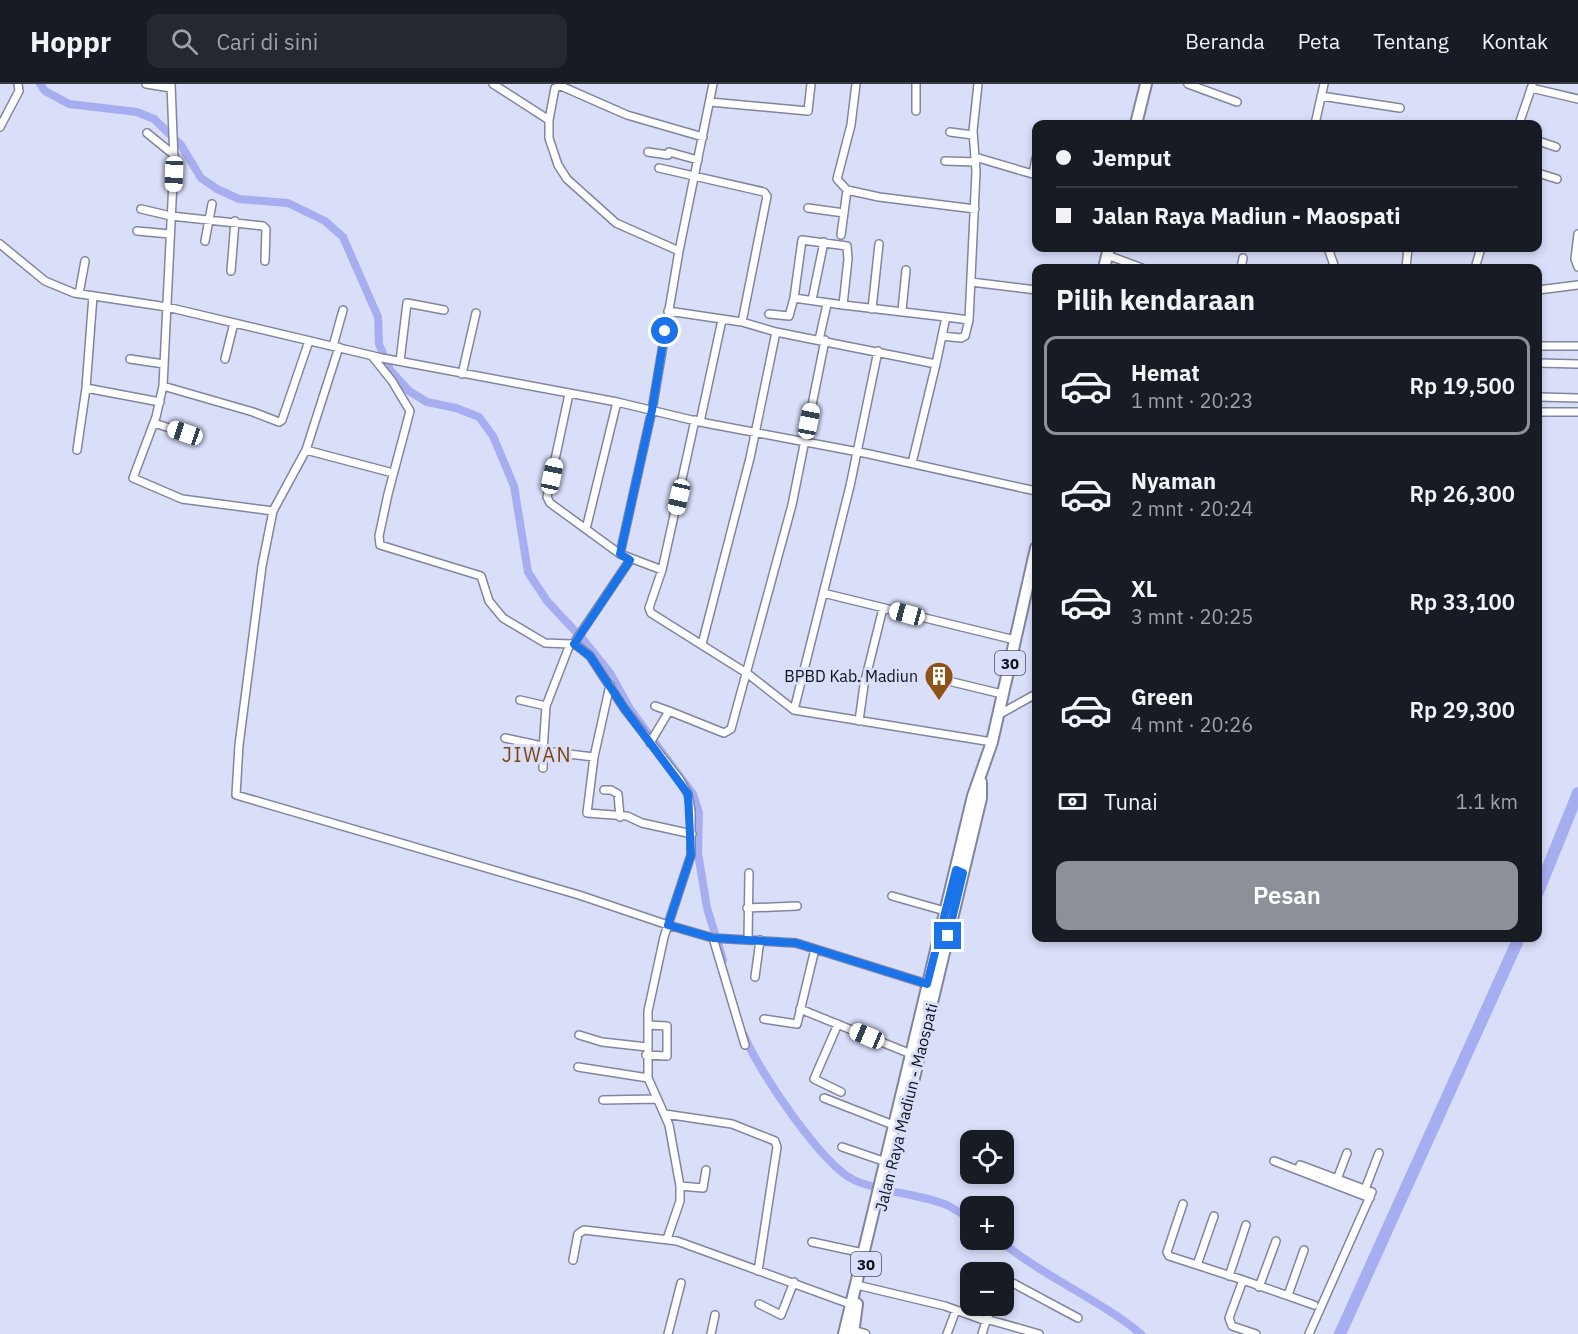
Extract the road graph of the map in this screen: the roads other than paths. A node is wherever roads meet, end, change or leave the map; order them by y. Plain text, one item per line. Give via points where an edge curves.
1 (20, 84) edge
2 (146, 84) edge
3 (493, 84) edge
4 (713, 84) edge
5 (811, 84) edge
6 (856, 84) edge
7 (916, 84) edge
8 (978, 84) edge
9 (1146, 84) edge
10 (1188, 84) edge
11 (1324, 84) edge
12 (171, 86) edge
13 (1532, 86) edge
14 (1321, 96) junction
15 (1578, 99) edge
16 (710, 102) junction
17 (1237, 102) dead end
18 (1400, 108) dead end
19 (916, 111) dead end
20 (549, 120) junction
21 (1137, 120) edge
22 (1316, 120) edge
23 (1520, 120) edge
24 (0, 128) edge
25 (950, 132) dead end
26 (147, 133) dead end
27 (973, 135) junction
28 (703, 137) junction
29 (1542, 142) edge
30 (1556, 147) dead end
31 (648, 152) dead end
32 (174, 155) junction
33 (698, 160) junction
34 (975, 160) junction
35 (945, 161) dead end
36 (659, 168) dead end
37 (1032, 173) edge
38 (1542, 174) edge
39 (694, 176) junction
40 (1557, 179) dead end
41 (847, 190) junction
42 (212, 204) dead end
43 (807, 208) dead end
44 (141, 209) dead end
45 (975, 209) junction
46 (844, 213) junction
47 (171, 216) junction
48 (208, 218) junction
49 (235, 221) junction
50 (137, 231) dead end
51 (170, 234) junction
52 (841, 234) dead end
53 (1578, 234) edge
54 (205, 240) dead end
55 (824, 242) junction
56 (0, 244) edge
57 (879, 244) dead end
58 (678, 251) junction
59 (1110, 252) edge
60 (1244, 258) dead end
61 (84, 261) dead end
62 (265, 261) dead end
63 (1134, 264) edge
64 (1242, 264) edge
65 (1578, 267) edge
66 (906, 270) dead end
67 (231, 271) dead end
68 (971, 282) junction
69 (1578, 285) edge
70 (1032, 290) edge
71 (1542, 290) edge
72 (79, 294) junction
73 (93, 296) junction
74 (794, 298) junction
75 (812, 300) junction
76 (827, 303) junction
77 (843, 305) junction
78 (167, 307) junction
79 (872, 309) junction
80 (343, 310) dead end
81 (444, 310) dead end
82 (902, 310) junction
83 (668, 311) junction
84 (476, 313) dead end
85 (769, 314) dead end
86 (946, 317) junction
87 (722, 320) junction
88 (969, 320) junction
89 (742, 322) junction
90 (234, 323) junction
91 (776, 332) junction
92 (942, 336) junction
93 (822, 340) junction
94 (309, 341) junction
95 (1542, 346) edge
96 (1578, 346) edge
97 (336, 347) junction
98 (878, 351) junction
99 (372, 356) junction
100 (130, 359) dead end
101 (225, 359) dead end
102 (397, 361) junction
103 (1542, 363) edge
104 (164, 364) junction
105 (936, 364) junction
106 (1578, 364) edge
107 (462, 374) junction
108 (163, 386) junction
109 (86, 388) junction
110 (569, 394) junction
111 (1542, 397) edge
112 (1578, 398) edge
113 (160, 402) junction
114 (616, 402) junction
115 (652, 410) junction
116 (1542, 412) edge
117 (1578, 412) edge
118 (697, 421) junction
119 (154, 423) junction
120 (755, 432) junction
121 (185, 433) dead end
122 (805, 442) junction
123 (77, 450) dead end
124 (306, 450) junction
125 (857, 452) junction
126 (912, 463) junction
127 (393, 473) junction
128 (1032, 489) edge
129 (273, 511) junction
130 (586, 529) junction
131 (620, 554) junction
132 (630, 560) junction
133 (662, 570) junction
134 (1032, 583) edge
135 (823, 593) junction
136 (883, 608) junction
137 (1015, 640) junction
138 (572, 644) junction
139 (702, 644) junction
140 (748, 674) junction
141 (936, 678) dead end
142 (610, 685) junction
143 (1002, 694) junction
144 (1032, 696) edge
145 (520, 700) dead end
146 (546, 706) junction
147 (655, 706) dead end
148 (794, 710) junction
149 (669, 711) junction
150 (998, 715) junction
151 (859, 721) junction
152 (505, 738) dead end
153 (650, 742) junction
154 (992, 742) junction
155 (542, 748) junction
156 (594, 757) junction
157 (543, 768) dead end
158 (604, 790) dead end
159 (620, 817) junction
160 (692, 834) junction
161 (959, 871) junction
162 (749, 873) dead end
163 (892, 896) dead end
164 (797, 906) dead end
165 (747, 908) junction
166 (945, 911) junction
167 (668, 925) junction
168 (714, 938) junction
169 (748, 940) junction
170 (760, 940) junction
171 (815, 949) junction
172 (755, 977) dead end
173 (927, 984) junction
174 (800, 1009) junction
175 (764, 1019) dead end
176 (838, 1024) junction
177 (648, 1025) junction
178 (579, 1035) dead end
179 (745, 1045) dead end
180 (646, 1047) junction
181 (911, 1054) junction
182 (646, 1055) junction
183 (578, 1067) dead end
184 (648, 1078) junction
185 (841, 1092) dead end
186 (824, 1098) dead end
187 (656, 1099) junction
188 (603, 1100) dead end
189 (665, 1114) junction
190 (898, 1127) junction
191 (842, 1147) dead end
192 (1379, 1153) dead end
193 (1347, 1154) dead end
194 (1315, 1159) dead end
195 (1274, 1161) dead end
196 (886, 1162) junction
197 (1300, 1165) dead end
198 (1311, 1169) junction
199 (706, 1170) dead end
200 (1336, 1182) junction
201 (680, 1186) junction
202 (882, 1192) junction
203 (1366, 1194) junction
204 (1183, 1204) dead end
205 (1214, 1216) dead end
206 (1246, 1225) dead end
207 (667, 1239) junction
208 (1276, 1241) dead end
209 (812, 1242) dead end
210 (1304, 1250) dead end
211 (863, 1253) junction
212 (573, 1260) dead end
213 (1197, 1265) junction
214 (758, 1271) junction
215 (1229, 1276) junction
216 (1243, 1281) junction
217 (794, 1282) junction
218 (681, 1283) dead end
219 (1014, 1284) edge
220 (861, 1286) junction
221 (1258, 1287) junction
222 (1288, 1294) junction
223 (759, 1304) dead end
224 (850, 1304) junction
225 (1314, 1305) dead end
226 (956, 1310) junction
227 (715, 1315) dead end
228 (988, 1316) edge
229 (1078, 1318) dead end
230 (986, 1320) junction
231 (852, 1332) edge
232 (668, 1334) edge
233 (711, 1334) edge
234 (947, 1334) edge
235 (982, 1334) edge
236 (1039, 1334) edge
237 (1256, 1334) edge
238 (1309, 1334) edge

1 - 24 street
2 - 12 street
3 - 20 street
4 - 16 street
5 - 16 street via 807,111
6 - 41 street via 851,125 837,179
7 - 19 street
8 - 27 street
9 - 21 highway
10 - 17 street
11 - 14 street
12 - 32 street
13 - 15 street
13 - 23 street
14 - 18 street
14 - 22 street
16 - 28 street
20 - 28 street via 555,88 561,86 627,115
20 - 58 street via 549,138 567,178 616,223
25 - 27 street
26 - 32 street
27 - 34 street
28 - 33 street
29 - 30 street
31 - 33 street via 669,152
32 - 47 street
33 - 39 street
34 - 35 street
34 - 37 street
34 - 45 street
36 - 39 street
38 - 40 street
39 - 58 street
39 - 89 street via 764,192 767,196
41 - 45 street
41 - 46 street
42 - 48 street
43 - 46 street
44 - 47 street
45 - 68 street
46 - 52 street
47 - 48 street
47 - 51 street
48 - 49 street
48 - 54 street
49 - 62 street via 265,227
49 - 67 street
50 - 51 street
51 - 78 street
53 - 65 street
55 - 74 street via 802,240
55 - 75 street
55 - 77 street via 849,248
56 - 72 street via 45,281
57 - 79 street
58 - 83 street
59 - 63 street
60 - 64 street
61 - 72 street
66 - 82 street
68 - 70 street
68 - 88 street
69 - 71 street
72 - 73 street
73 - 78 street
73 - 109 street
74 - 75 street
74 - 85 street via 789,316
75 - 76 street
76 - 77 street
76 - 93 street
77 - 79 street
78 - 90 street
78 - 104 street
79 - 82 street
80 - 97 street
81 - 102 street via 407,303
82 - 86 street
83 - 87 street
83 - 115 street
84 - 107 street
86 - 88 street
86 - 92 street
87 - 89 street
87 - 118 street
88 - 92 street via 961,338
89 - 91 street
90 - 94 street
90 - 101 street
91 - 93 street
91 - 120 street
92 - 105 street
93 - 98 street
93 - 122 street
94 - 97 street
94 - 108 street via 279,423
95 - 96 street
97 - 99 street
97 - 124 street
98 - 105 street
98 - 125 street
99 - 102 street
99 - 127 street via 410,411
100 - 104 street
102 - 107 street
103 - 106 street
104 - 108 street
105 - 126 street
107 - 110 street
108 - 113 street
109 - 113 street
109 - 123 street
110 - 114 street
110 - 130 street via 548,497 550,503
111 - 112 street
113 - 119 street
114 - 115 street
114 - 130 street
115 - 118 street
115 - 131 street
116 - 117 street
118 - 120 street
118 - 133 street
119 - 121 street
119 - 129 street via 134,480 182,499
120 - 122 street
120 - 139 street
122 - 125 street
122 - 140 street
124 - 127 street
124 - 129 street
125 - 126 street
125 - 135 street
126 - 128 street
127 - 138 street via 379,536 381,546 481,576 489,601 503,618 545,643
129 - 167 street via 262,566 236,795 579,895
130 - 131 street
131 - 132 street
132 - 133 street
132 - 138 street
133 - 139 street via 649,608 651,613
134 - 137 highway, Jalan Raya Madiun - Maospati / 30
135 - 136 street
135 - 148 street
136 - 137 street
136 - 151 street
137 - 143 highway, Jalan Raya Madiun - Maospati / 30
138 - 142 street via 590,656
138 - 146 street
139 - 140 street
140 - 148 street
140 - 149 street via 728,733
141 - 143 street
142 - 153 street
142 - 156 street
143 - 150 highway, Jalan Raya Madiun - Maospati / 30
144 - 150 street
145 - 146 street
146 - 155 street
147 - 149 street
148 - 151 street
149 - 153 street
150 - 154 highway, Jalan Raya Madiun - Maospati / 30
151 - 154 street
152 - 155 street
153 - 160 street via 688,794
154 - 161 highway, Jalan Raya Madiun - Maospati / 30 via 981,778 981,798
155 - 156 street
155 - 157 street
156 - 159 street via 587,813
158 - 159 street via 618,794
159 - 160 street
160 - 167 street via 690,861
161 - 166 highway, Jalan Raya Madiun - Maospati / 30
161 - 190 highway, Jalan Raya Madiun - Maospati / 30
162 - 165 street
163 - 166 street
164 - 165 street
165 - 169 street
166 - 173 highway, Jalan Raya Madiun - Maospati / 30
167 - 168 street
167 - 177 street via 650,997
168 - 169 street
168 - 179 street
169 - 170 street
170 - 171 street via 786,941
170 - 172 street
171 - 173 street
171 - 174 street
173 - 181 highway, Jalan Raya Madiun - Maospati / 30
174 - 175 street via 795,1026
174 - 176 street
176 - 181 street
176 - 185 street via 814,1079
177 - 180 street
177 - 182 street via 667,1026 667,1056
178 - 180 street
180 - 182 street
181 - 190 highway, Jalan Raya Madiun - Maospati / 30
182 - 184 street
183 - 184 street
184 - 187 street
186 - 190 street
187 - 188 street
187 - 189 street
189 - 201 street
189 - 214 street via 732,1124 775,1141
190 - 196 highway, Jalan Raya Madiun - Maospati / 30
190 - 202 highway, Jalan Raya Madiun - Maospati / 30
191 - 196 street
192 - 203 street
193 - 200 street
194 - 198 street
195 - 200 street
196 - 202 highway, Jalan Raya Madiun - Maospati / 30
197 - 198 street
198 - 200 street
199 - 201 street via 702,1188
200 - 203 street
201 - 207 street via 680,1201
202 - 211 highway, Jalan Raya Madiun - Maospati / 30
202 - 220 highway, Jalan Raya Madiun - Maospati / 30
203 - 238 street
204 - 213 street via 1167,1252
205 - 213 street
206 - 215 street
207 - 212 street via 584,1230 578,1234
207 - 214 street
208 - 221 street
209 - 211 street
210 - 222 street
211 - 224 highway, Jalan Raya Madiun - Maospati / 30
213 - 215 street
214 - 217 street
215 - 216 street
216 - 221 street
216 - 237 street via 1229,1318 1232,1326
217 - 223 street via 781,1316
217 - 224 street
218 - 232 street
219 - 229 street
220 - 226 street
220 - 231 highway, Jalan Raya Madiun - Maospati / 30
221 - 222 street
222 - 225 street
224 - 231 highway, Jalan Raya Madiun - Maospati / 30
226 - 230 street
226 - 234 street
227 - 233 street
228 - 230 street
230 - 235 street
230 - 236 street

